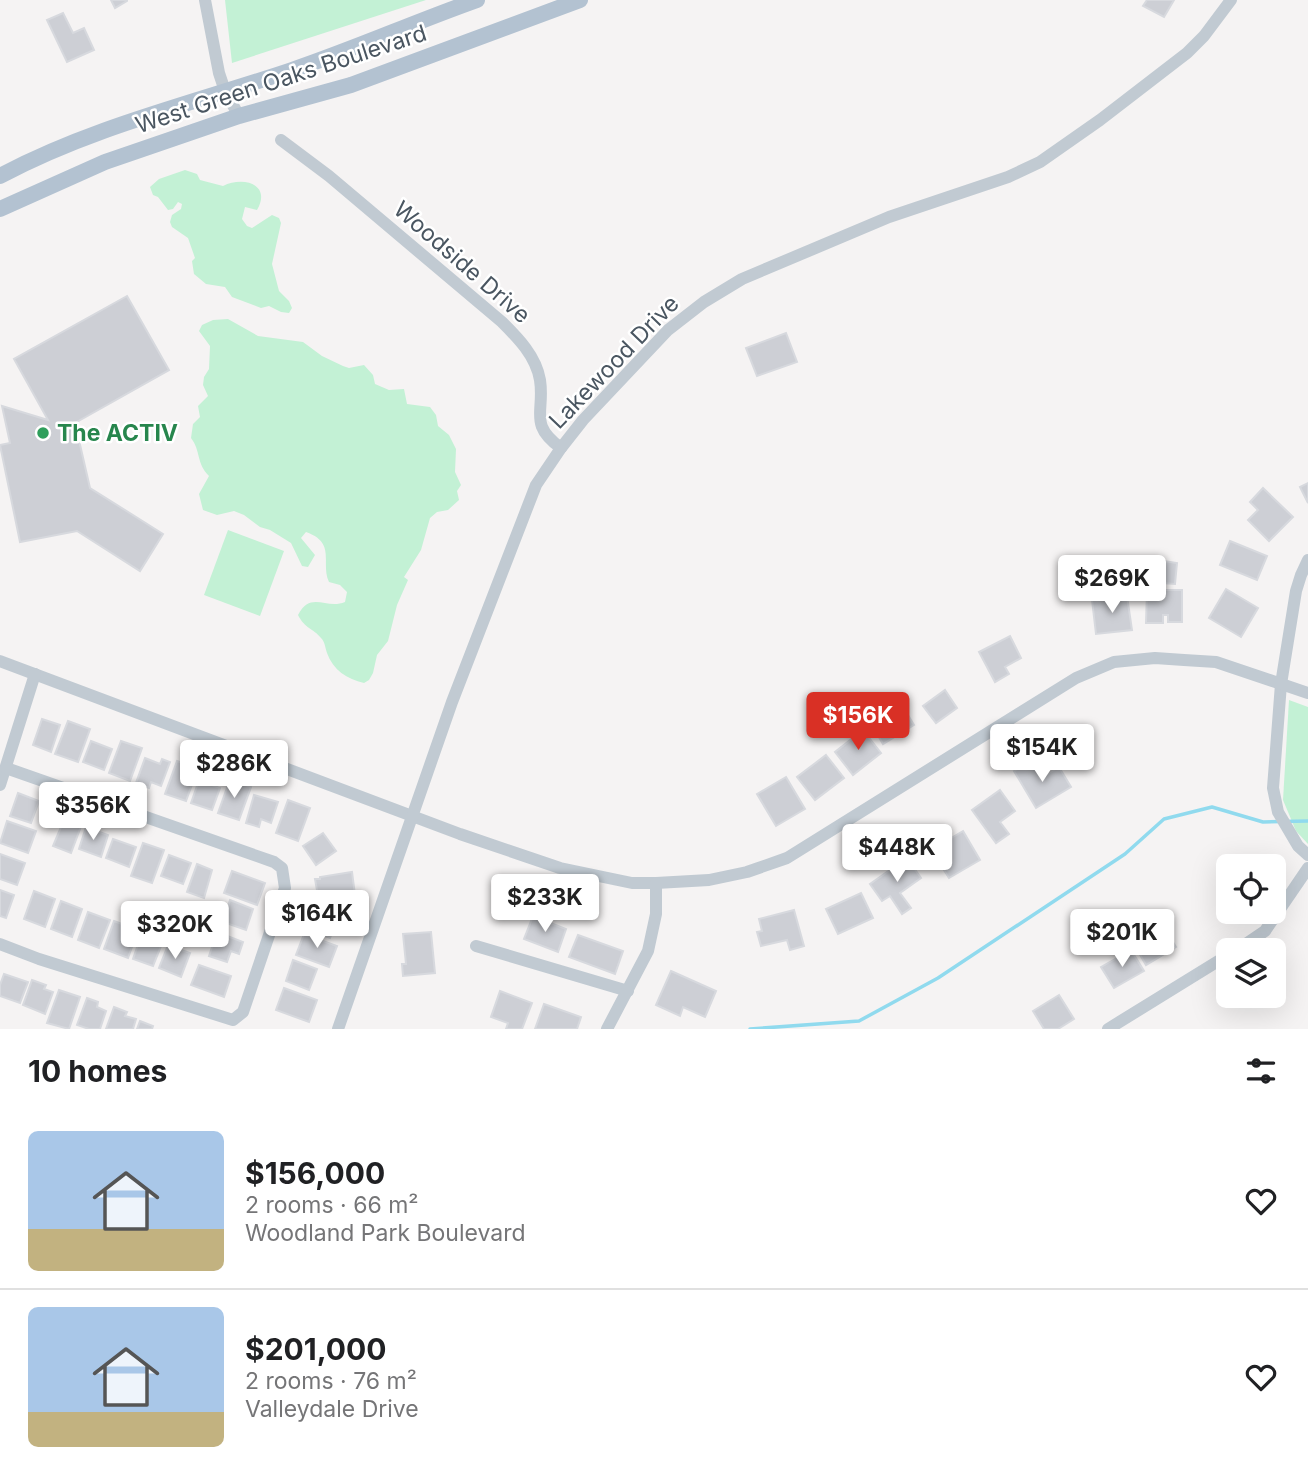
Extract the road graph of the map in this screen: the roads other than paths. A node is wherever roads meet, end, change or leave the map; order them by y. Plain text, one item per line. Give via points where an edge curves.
1 (205, 0) edge
2 (477, 0) edge
3 (580, 0) edge
4 (1231, 0) edge
5 (225, 91) junction
6 (239, 116) junction
7 (281, 140) dead end
8 (0, 176) edge
9 (0, 208) edge
10 (561, 448) junction
11 (1308, 560) edge
12 (0, 661) edge
13 (35, 674) junction
14 (1281, 684) junction
15 (1308, 693) edge
16 (6, 768) junction
17 (0, 785) edge
18 (412, 816) junction
19 (1308, 855) edge
20 (1308, 868) edge
21 (656, 883) junction
22 (1254, 938) edge
23 (0, 944) edge
24 (476, 946) dead end
25 (1216, 962) edge
26 (628, 991) junction
27 (338, 1029) edge
28 (607, 1029) edge
29 (1108, 1029) edge

1 - 5 street
2 - 5 main road
3 - 6 main road, West Green Oaks Boulevard via 351,85
4 - 10 street, Lakewood Drive via 1186,53 1040,162 877,222 742,279 704,302 668,330
5 - 6 street
5 - 8 main road via 92,136
6 - 9 main road, West Green Oaks Boulevard via 104,162
7 - 10 street, Woodside Drive via 526,346 540,380 545,437
10 - 18 street, Lakewood Drive via 536,485
11 - 14 street via 1296,591
12 - 13 street
13 - 16 street
13 - 18 street
14 - 15 street
14 - 19 street via 1273,788 1278,812
14 - 21 street via 1216,662 1114,662 1076,678 787,858 709,880
16 - 17 street
16 - 23 street via 274,862 282,868 285,888 243,1012 233,1020
18 - 21 street via 561,868 632,883
18 - 27 street, Lakewood Drive
20 - 22 street via 1265,930
21 - 26 street via 654,930
24 - 26 street
25 - 29 street
26 - 28 street

